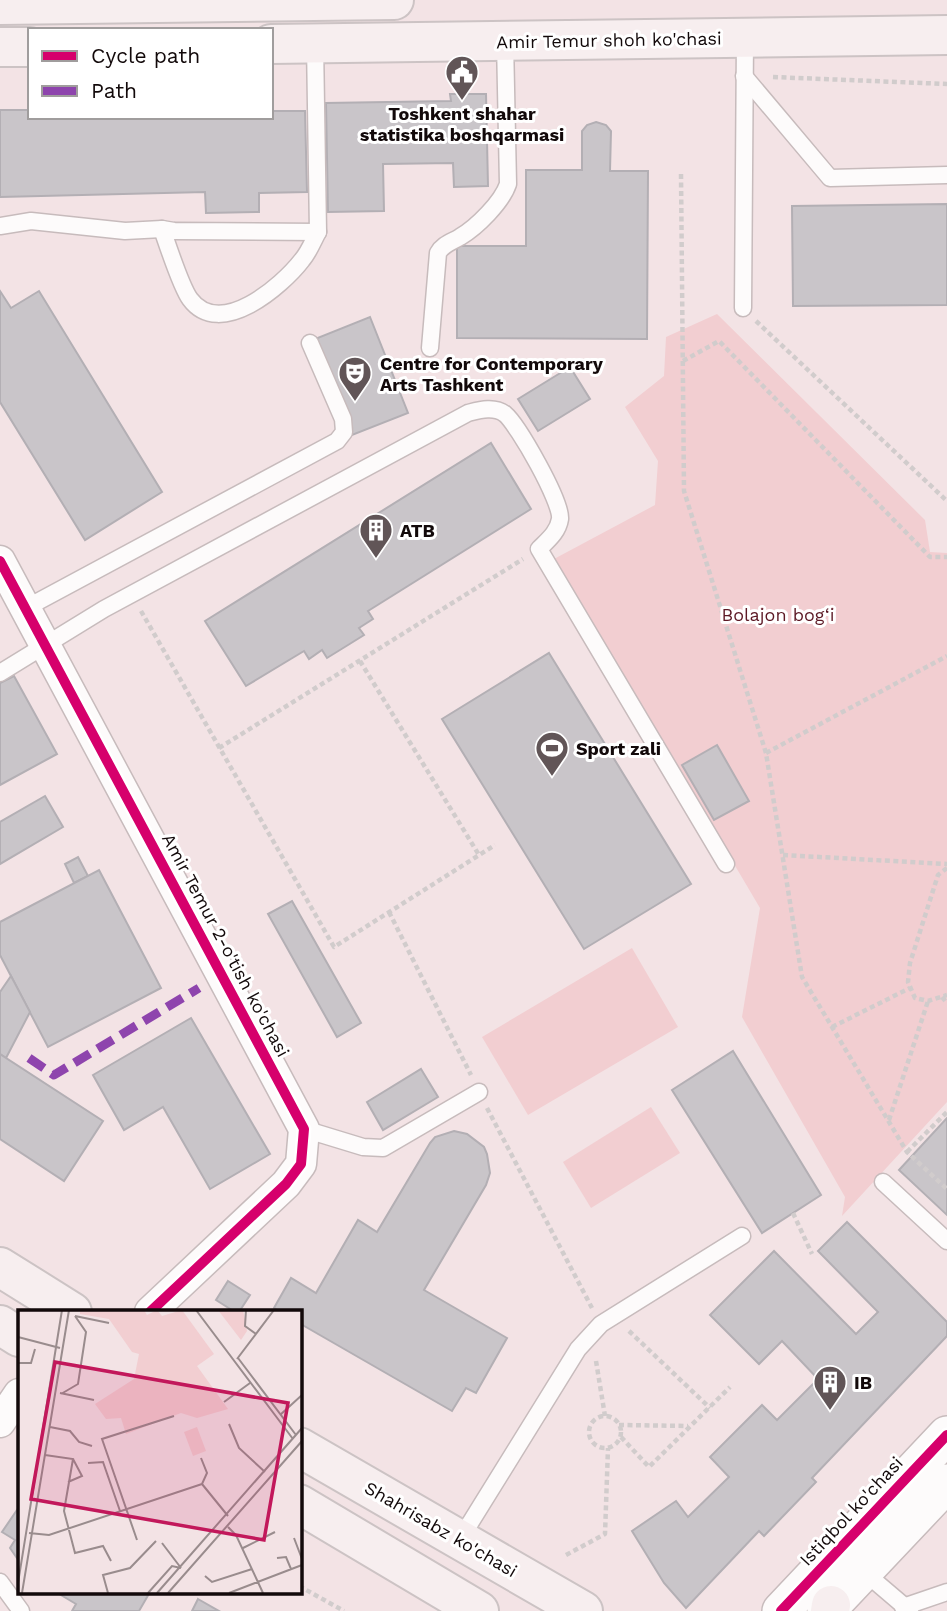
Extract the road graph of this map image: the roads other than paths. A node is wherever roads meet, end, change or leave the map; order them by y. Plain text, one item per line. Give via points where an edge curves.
1 (394, 0) edge
2 (0, 5) edge
3 (947, 35) edge
4 (745, 38) junction
5 (505, 41) junction
6 (315, 43) junction
7 (273, 44) edge
8 (0, 47) edge
9 (28, 47) edge
10 (744, 76) junction
11 (947, 175) edge
12 (0, 226) edge
13 (162, 229) junction
14 (318, 232) junction
15 (743, 309) road end
16 (310, 344) dead end
17 (430, 348) dead end
18 (0, 561) edge
19 (26, 608) junction
20 (47, 645) junction
21 (0, 673) edge
22 (726, 864) dead end
23 (479, 1092) road end
24 (304, 1129) junction
25 (883, 1182) dead end
26 (742, 1236) dead end
27 (947, 1241) edge
28 (0, 1266) edge
29 (69, 1310) edge
30 (152, 1310) edge
31 (0, 1325) edge
32 (18, 1336) edge
33 (18, 1395) edge
34 (0, 1422) edge
35 (947, 1435) edge
36 (301, 1448) edge
37 (947, 1483) edge
38 (301, 1505) edge
39 (459, 1541) junction
40 (863, 1571) junction
41 (0, 1581) edge
42 (947, 1592) edge
43 (829, 1609) edge
44 (907, 1609) edge
45 (21, 1611) edge
46 (479, 1611) edge
47 (583, 1611) edge
48 (781, 1611) edge

1 - 2 main road
3 - 4 main road, Amir Temur shoh ko'chasi
4 - 5 main road, Amir Temur shoh ko'chasi
4 - 10 lane
5 - 6 main road, Amir Temur shoh ko'chasi
5 - 17 lane via 508,184 504,197 438,253
6 - 7 main road, Amir Temur shoh ko'chasi
6 - 14 lane
8 - 9 main road
10 - 11 lane via 830,178
10 - 15 lane
12 - 13 lane via 31,221 125,231
13 - 14 lane
13 - 14 lane via 190,299 204,311 219,313 239,311 292,272
16 - 19 lane via 343,419 344,432 337,441
18 - 19 street, Amir Temur 2-o'tish ko'chasi
19 - 20 street, Amir Temur 2-o'tish ko'chasi
20 - 21 lane
20 - 22 lane via 468,413 487,409 503,413 517,428 557,499 560,518 554,534 539,549
20 - 24 street, Amir Temur 2-o'tish ko'chasi
23 - 24 lane via 383,1148 363,1147
24 - 30 street via 301,1164 286,1184
25 - 27 lane
26 - 39 lane via 602,1324 578,1349
28 - 29 main road
31 - 32 main road
33 - 34 street
35 - 48 street, Istiqbol ko'chasi
36 - 39 main road, Shahrisabz ko'chasi
37 - 40 street
38 - 46 main road
39 - 47 main road, Shahrisabz ko'chasi
40 - 43 street
40 - 44 lane
41 - 45 lane
42 - 44 lane

